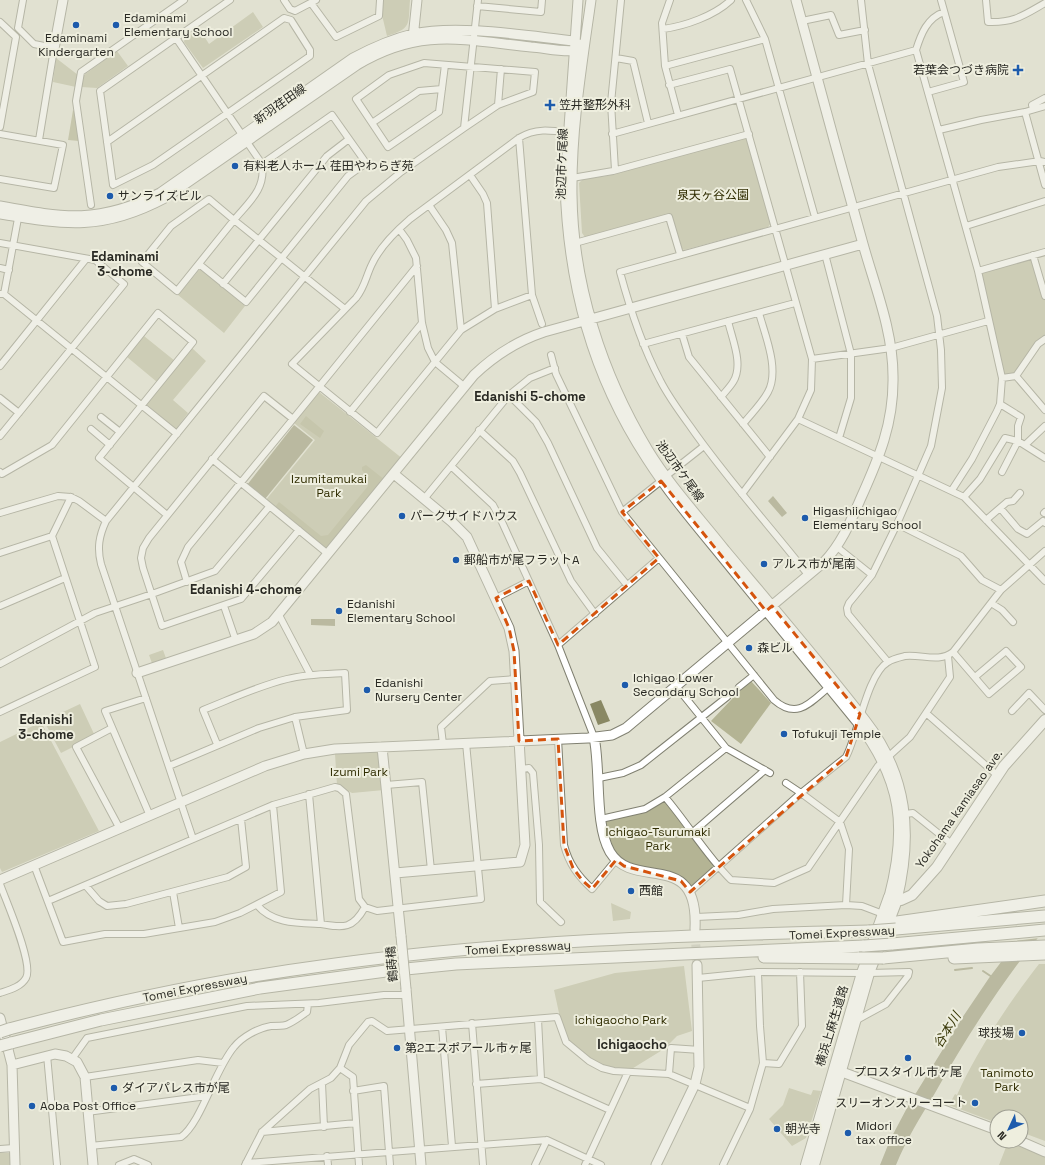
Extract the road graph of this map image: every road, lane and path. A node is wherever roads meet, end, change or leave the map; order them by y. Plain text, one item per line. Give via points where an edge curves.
1 (23, 0) edge
2 (63, 0) edge
3 (184, 0) edge
4 (230, 0) edge
5 (284, 0) edge
6 (380, 0) edge
7 (417, 0) edge
8 (542, 0) edge
9 (578, 0) edge
10 (591, 0) edge
11 (621, 0) edge
12 (670, 0) edge
13 (731, 0) edge
14 (746, 0) edge
15 (796, 0) edge
16 (861, 0) edge
17 (941, 0) edge
18 (986, 0) edge
19 (313, 1) edge
20 (477, 3) edge
21 (1045, 3) edge
22 (944, 12) junction
23 (802, 21) junction
24 (0, 22) edge
25 (663, 29) junction
26 (865, 30) junction
27 (474, 35) junction
28 (176, 38) junction
29 (413, 38) junction
30 (765, 39) junction
31 (574, 46) junction
32 (55, 49) junction
33 (585, 49) junction
34 (916, 50) junction
35 (616, 58) junction
36 (868, 64) junction
37 (445, 65) junction
38 (470, 66) junction
39 (665, 66) junction
40 (501, 69) junction
41 (202, 76) junction
42 (817, 78) junction
43 (669, 85) junction
44 (778, 88) junction
45 (442, 89) junction
46 (928, 92) junction
47 (1045, 98) edge
48 (739, 99) junction
49 (498, 105) junction
50 (1045, 106) edge
51 (1033, 109) junction
52 (227, 112) junction
53 (1026, 112) junction
54 (678, 115) junction
55 (372, 123) junction
56 (648, 123) junction
57 (0, 127) edge
58 (464, 128) junction
59 (939, 130) junction
60 (568, 133) junction
61 (0, 134) edge
62 (612, 134) junction
63 (750, 134) junction
64 (245, 138) junction
65 (519, 138) junction
66 (349, 139) junction
67 (39, 140) junction
68 (107, 142) junction
69 (1042, 162) edge
70 (262, 164) junction
71 (615, 170) junction
72 (470, 174) junction
73 (572, 178) junction
74 (0, 179) edge
75 (952, 179) junction
76 (1045, 186) edge
77 (904, 193) junction
78 (1045, 201) edge
79 (91, 205) dead end
80 (429, 205) junction
81 (0, 206) edge
82 (854, 207) junction
83 (0, 214) edge
84 (19, 214) junction
85 (814, 217) junction
86 (234, 220) junction
87 (966, 226) junction
88 (399, 229) junction
89 (776, 229) junction
90 (259, 240) junction
91 (0, 243) edge
92 (575, 243) junction
93 (863, 244) junction
94 (13, 246) junction
95 (1045, 252) edge
96 (680, 254) junction
97 (826, 254) junction
98 (1033, 255) junction
99 (86, 259) junction
100 (282, 259) junction
101 (199, 264) junction
102 (417, 266) junction
103 (785, 266) junction
104 (0, 268) edge
105 (8, 270) junction
106 (978, 271) junction
107 (305, 277) junction
108 (223, 284) junction
109 (2, 294) edge
110 (532, 295) junction
111 (1045, 296) edge
112 (795, 303) junction
113 (629, 308) junction
114 (345, 309) junction
115 (495, 309) junction
116 (759, 313) junction
117 (587, 320) junction
118 (36, 321) junction
119 (728, 322) junction
120 (988, 322) junction
121 (422, 323) junction
122 (542, 324) dead end
123 (461, 330) junction
124 (682, 334) junction
125 (940, 336) junction
126 (1045, 339) edge
127 (643, 344) junction
128 (891, 348) junction
129 (71, 349) junction
130 (852, 354) junction
131 (551, 355) dead end
132 (812, 359) junction
133 (435, 362) junction
134 (0, 366) edge
135 (555, 368) junction
136 (1016, 376) junction
137 (106, 378) junction
138 (1002, 378) junction
139 (319, 386) junction
140 (465, 387) junction
141 (509, 395) junction
142 (721, 397) junction
143 (0, 398) edge
144 (1000, 404) junction
145 (141, 406) junction
146 (1045, 410) edge
147 (350, 412) junction
148 (19, 413) junction
149 (101, 417) dead end
150 (293, 419) junction
151 (798, 419) junction
152 (743, 424) junction
153 (1045, 426) edge
154 (91, 429) dead end
155 (480, 430) junction
156 (120, 432) junction
157 (177, 434) junction
158 (0, 436) edge
159 (839, 438) junction
160 (1018, 441) junction
161 (110, 445) junction
162 (1025, 445) junction
163 (704, 446) junction
164 (770, 457) junction
165 (880, 457) junction
166 (1045, 458) edge
167 (212, 460) junction
168 (451, 466) junction
169 (0, 472) edge
170 (1002, 472) dead end
171 (394, 474) junction
172 (918, 475) junction
173 (664, 478) junction
174 (240, 483) junction
175 (134, 487) junction
176 (952, 490) junction
177 (1020, 493) dead end
178 (742, 494) junction
179 (71, 497) junction
180 (964, 497) junction
181 (424, 499) junction
182 (269, 507) junction
183 (1001, 509) junction
184 (622, 512) junction
185 (0, 513) edge
186 (167, 515) junction
187 (986, 520) junction
188 (106, 521) junction
189 (1045, 523) edge
190 (897, 524) junction
191 (299, 530) junction
192 (52, 536) junction
193 (838, 547) junction
194 (1045, 551) edge
195 (0, 553) edge
196 (328, 554) junction
197 (659, 558) junction
198 (1030, 565) junction
199 (872, 575) junction
200 (809, 576) junction
201 (65, 578) junction
202 (529, 581) junction
203 (1045, 581) edge
204 (187, 582) junction
205 (627, 585) junction
206 (1001, 590) junction
207 (152, 594) junction
208 (496, 598) junction
209 (991, 603) junction
210 (0, 606) edge
211 (224, 606) junction
212 (115, 607) junction
213 (769, 609) junction
214 (595, 614) junction
215 (279, 615) junction
216 (80, 621) junction
217 (1013, 622) dead end
218 (236, 640) junction
219 (728, 642) junction
220 (558, 645) junction
221 (951, 654) junction
222 (888, 662) junction
223 (0, 664) edge
224 (137, 673) junction
225 (310, 674) junction
226 (754, 675) junction
227 (975, 677) junction
228 (516, 679) junction
229 (676, 686) junction
230 (739, 687) dead end
231 (829, 687) junction
232 (727, 697) dead end
233 (146, 698) junction
234 (1014, 707) dead end
235 (1045, 710) edge
236 (0, 712) edge
237 (926, 713) junction
238 (860, 714) junction
239 (295, 717) junction
240 (701, 717) junction
241 (1045, 720) edge
242 (858, 723) junction
243 (112, 728) junction
244 (594, 737) junction
245 (558, 739) junction
246 (519, 741) junction
247 (466, 743) junction
248 (217, 744) junction
249 (443, 744) junction
250 (382, 746) junction
251 (726, 748) junction
252 (304, 754) junction
253 (886, 760) junction
254 (169, 766) junction
255 (521, 769) junction
256 (998, 776) junction
257 (599, 778) junction
258 (786, 783) dead end
259 (386, 785) junction
260 (801, 793) junction
261 (309, 794) junction
262 (665, 797) junction
263 (181, 803) junction
264 (273, 805) junction
265 (905, 814) junction
266 (150, 816) junction
267 (241, 819) junction
268 (601, 819) junction
269 (840, 822) junction
270 (120, 828) junction
271 (693, 832) junction
272 (193, 840) junction
273 (953, 845) junction
274 (616, 860) junction
275 (34, 865) junction
276 (478, 866) junction
277 (718, 867) junction
278 (431, 870) junction
279 (395, 873) junction
280 (0, 880) edge
281 (0, 884) edge
282 (86, 886) junction
283 (173, 892) junction
284 (690, 892) junction
285 (893, 898) junction
286 (48, 901) junction
287 (1045, 901) edge
288 (257, 905) junction
289 (846, 905) junction
290 (365, 907) junction
291 (398, 909) junction
292 (883, 914) junction
293 (1045, 916) edge
294 (696, 917) junction
295 (561, 922) dead end
296 (321, 924) junction
297 (897, 925) junction
298 (180, 928) junction
299 (695, 929) tunnel mouth
300 (1045, 930) edge
301 (1045, 950) edge
302 (646, 956) junction
303 (697, 965) tunnel mouth
304 (758, 972) junction
305 (800, 972) junction
306 (865, 973) junction
307 (698, 978) junction
308 (0, 992) edge
309 (406, 992) junction
310 (308, 1004) junction
311 (0, 1018) edge
312 (538, 1019) junction
313 (855, 1021) junction
314 (472, 1023) junction
315 (442, 1027) junction
316 (410, 1029) junction
317 (5, 1030) edge
318 (4, 1045) edge
319 (700, 1050) junction
320 (47, 1055) junction
321 (72, 1059) junction
322 (223, 1063) junction
323 (764, 1063) junction
324 (12, 1065) junction
325 (340, 1068) junction
326 (837, 1070) junction
327 (628, 1072) junction
328 (669, 1074) junction
329 (85, 1077) junction
330 (541, 1079) junction
331 (322, 1083) junction
332 (476, 1084) junction
333 (695, 1084) junction
334 (353, 1090) junction
335 (207, 1096) junction
336 (750, 1108) junction
337 (610, 1110) junction
338 (87, 1112) junction
339 (356, 1123) junction
340 (324, 1126) junction
341 (989, 1127) edge
342 (262, 1132) junction
343 (547, 1140) junction
344 (1029, 1141) edge
345 (482, 1144) junction
346 (1029, 1145) edge
347 (90, 1146) junction
348 (452, 1146) junction
349 (1045, 1146) edge
350 (14, 1148) junction
351 (0, 1149) edge
352 (419, 1149) junction
353 (390, 1151) junction
354 (1045, 1152) edge
355 (359, 1154) junction
356 (327, 1156) junction
357 (588, 1158) junction
358 (299, 1162) edge
359 (264, 1163) edge
360 (246, 1164) edge
361 (15, 1165) edge
362 (57, 1165) edge
363 (93, 1165) edge
364 (118, 1165) edge
365 (148, 1165) edge
366 (328, 1165) edge
367 (359, 1165) edge
368 (390, 1165) edge
369 (421, 1165) edge
370 (483, 1165) edge
371 (535, 1165) edge
372 (584, 1165) edge
373 (601, 1165) edge
374 (656, 1165) edge
375 (724, 1165) edge
376 (809, 1165) edge

1 - 32 street via 18,28 34,44
2 - 32 street
3 - 79 street via 81,72 76,101
4 - 28 street
5 - 19 street via 290,9 295,11
6 - 19 street via 379,16 336,38
7 - 29 street
8 - 20 street via 541,12
9 - 31 street, 池辺市ケ尾線
10 - 33 street, 池辺市ケ尾線
11 - 35 street
12 - 25 street via 662,22
13 - 25 street via 714,12 679,27
14 - 30 street
15 - 23 street
16 - 26 street
17 - 22 street
18 - 21 street via 988,22 1015,20
20 - 27 street
22 - 34 street via 927,24
22 - 46 street via 964,82
23 - 26 street via 831,15 839,35
23 - 42 street
24 - 57 street via 16,37
25 - 39 street
26 - 36 street
27 - 29 street, 新羽荏田線 via 450,30
27 - 31 street, 新羽荏田線
27 - 38 street
28 - 41 street
28 - 68 street via 100,91
29 - 64 street, 新羽荏田線 via 382,44 353,58
30 - 39 street
30 - 44 street
31 - 33 street, 新羽荏田線
31 - 60 street, 池辺市ケ尾線
32 - 67 street
33 - 73 street, 池辺市ケ尾線
34 - 36 street
34 - 46 street
35 - 56 street via 633,61
35 - 62 street via 611,103
36 - 42 street
36 - 77 street
37 - 38 street
37 - 45 street
37 - 55 street via 424,64 389,75 356,99
38 - 40 street
38 - 58 street
39 - 43 street
40 - 49 street
40 - 49 street via 536,72 533,92
41 - 52 street
41 - 52 street via 284,18 291,20 310,50 310,56
41 - 68 street
42 - 44 street
42 - 82 street
43 - 48 street via 730,69
43 - 54 street
44 - 48 street
44 - 85 street
45 - 55 street via 419,91
45 - 55 street via 439,112 388,147
46 - 59 street
47 - 51 street via 1032,105
48 - 54 street
48 - 63 street
49 - 58 street
50 - 51 street
51 - 53 street
52 - 64 street
52 - 68 street via 152,165 113,185
53 - 59 street
53 - 69 street
54 - 56 street
56 - 62 street
58 - 107 street via 401,172 366,201
59 - 75 street
60 - 65 street via 543,129
60 - 117 street, 池辺市ケ尾線 via 566,214 573,278
61 - 67 street
62 - 71 street
63 - 71 street
63 - 89 street
64 - 70 street
64 - 84 street, 新羽荏田線 via 160,193 123,209 106,214 75,216
65 - 72 street
65 - 110 street
66 - 70 street via 332,115
66 - 90 street via 326,156
66 - 100 street via 366,163 348,176
67 - 74 street via 63,145 54,188
69 - 75 street via 998,167
69 - 76 street
70 - 86 street via 264,174 259,190
71 - 73 street
72 - 80 street
72 - 115 street via 487,203
73 - 92 street, 池辺市ケ尾線
75 - 77 street
75 - 87 street
77 - 82 street
77 - 125 street
78 - 87 street
80 - 88 street
80 - 123 street via 452,243
81 - 84 street, 新羽荏田線
82 - 85 street
82 - 93 street
83 - 84 street, 新羽荏田線
84 - 94 street
85 - 89 street
86 - 90 street
86 - 101 street
86 - 101 street via 209,199 171,226 142,262 177,291
87 - 106 street
88 - 102 street via 411,248
88 - 114 street via 379,252 364,288
89 - 96 street
89 - 103 street
90 - 100 street
90 - 108 street
91 - 94 street
92 - 96 street via 669,217
92 - 117 street, 池辺市ケ尾線
93 - 97 street
93 - 128 street
94 - 99 street
94 - 105 street
95 - 98 street
96 - 113 street via 620,272
97 - 103 street
97 - 130 street
98 - 106 street
98 - 111 street
99 - 118 street
99 - 129 street via 95,260 124,284
100 - 107 street
100 - 108 street via 246,302
101 - 108 street
102 - 121 street
102 - 139 street
103 - 112 street
103 - 113 street
104 - 105 street
105 - 109 street
106 - 120 street
107 - 114 street
107 - 157 street
109 - 118 street
110 - 115 street
110 - 122 street
112 - 116 street
112 - 132 street
113 - 117 street
113 - 127 street
114 - 139 street via 292,364
115 - 123 street
116 - 119 street
116 - 152 street via 769,348 772,374 768,391
117 - 140 street via 516,343 484,365
117 - 173 street, 池辺市ケ尾線 via 601,373 624,421
118 - 129 street
118 - 134 street
119 - 124 street
119 - 142 street via 738,358 737,374
120 - 125 street
120 - 138 street
121 - 133 street via 428,348
121 - 147 street
123 - 133 street
124 - 127 street
124 - 142 street via 689,357
125 - 128 street
125 - 172 street via 942,388 930,446
126 - 136 street via 1038,344
127 - 163 street via 660,381
128 - 130 street
128 - 165 street via 891,416
129 - 137 street
129 - 148 street
130 - 132 street
130 - 159 street via 851,398
131 - 135 street
132 - 151 street via 811,390
133 - 140 street
133 - 147 street via 377,433
135 - 141 street via 530,378
135 - 184 street
136 - 138 street
136 - 146 street
137 - 145 street
137 - 145 street via 158,313 193,342
137 - 169 street via 52,445 2,474
138 - 144 street
139 - 147 street
139 - 150 street
140 - 171 street
141 - 155 street
141 - 205 street via 536,422 597,548
142 - 152 street
143 - 148 street
144 - 160 street via 1021,417
144 - 176 street via 972,459
145 - 156 street
145 - 157 street
148 - 158 street
149 - 156 street
150 - 167 street via 264,396
150 - 174 street
151 - 159 street
151 - 164 street
152 - 164 street
153 - 162 street
154 - 161 street
155 - 168 street
155 - 214 street via 513,461 571,581
156 - 161 street
157 - 175 street
159 - 165 street
160 - 162 street
160 - 170 street
160 - 180 street via 1005,438 980,479
161 - 175 street via 99,458
162 - 166 street
163 - 173 street
163 - 178 street
164 - 178 street
165 - 172 street
165 - 193 street
167 - 174 street
167 - 186 street
168 - 181 street
168 - 202 street via 493,505
171 - 181 street
171 - 196 street
172 - 176 street
172 - 190 street
173 - 184 street
173 - 213 street, 池辺市ケ尾線
174 - 182 street
174 - 204 street via 188,547 181,562
175 - 186 street
175 - 188 street
176 - 180 street
177 - 183 street
178 - 200 street
179 - 185 street via 58,496
179 - 188 street via 79,500
179 - 192 street
180 - 187 street
181 - 208 street via 467,537
182 - 191 street
182 - 204 street via 215,571
183 - 187 street
183 - 189 street via 1018,529 1027,534 1043,521
184 - 197 street
186 - 207 street via 149,538 141,558
187 - 198 street
188 - 212 street via 100,537 99,556
190 - 199 street
190 - 206 street via 961,556 982,580
191 - 196 street
191 - 211 street via 246,595
192 - 195 street
192 - 201 street
193 - 199 street
193 - 200 street
194 - 198 street
196 - 215 street
197 - 205 street
197 - 219 street
198 - 203 street
198 - 206 street
199 - 222 street via 849,603 848,614
200 - 213 street
201 - 210 street
201 - 216 street
202 - 208 street
202 - 220 street
204 - 207 street
205 - 214 street
206 - 209 street
207 - 211 street via 162,626
207 - 212 street
208 - 228 street via 509,628
209 - 217 street
209 - 221 street
211 - 218 street
212 - 216 street
212 - 224 street
213 - 219 street
213 - 231 street, 池辺市ケ尾線
213 - 238 street, 池辺市ケ尾線
214 - 220 street
215 - 218 street via 262,630
215 - 225 street
216 - 223 street
216 - 236 street via 94,667
218 - 224 street
219 - 226 street
219 - 229 street
220 - 244 street
221 - 222 street via 933,658 906,656
221 - 227 street
221 - 237 street via 950,677
222 - 238 street via 877,674
224 - 233 street
225 - 239 street via 345,673 347,710
225 - 248 street via 258,687 203,710
226 - 230 street
226 - 231 street via 774,700 788,710 797,710 805,706
227 - 227 street via 1006,651 1021,668 989,694
228 - 246 street
228 - 249 street via 490,681 441,727
229 - 240 street
229 - 244 street via 626,728 612,735
231 - 242 street, 池辺市ケ尾線
232 - 240 street
233 - 243 street via 105,711
233 - 254 street
234 - 235 street via 1029,693
237 - 253 street via 910,737
237 - 256 street
238 - 242 street
238 - 253 street, 池辺市ケ尾線 via 876,734
239 - 248 street
239 - 252 street
240 - 251 street
240 - 257 street via 641,765 623,773
241 - 256 main road, Yokohama kamiasao ave.
242 - 253 street, 池辺市ケ尾線
242 - 260 street via 846,756
243 - 266 street
243 - 270 street via 76,747
244 - 245 street
244 - 257 street
245 - 246 street
245 - 274 street via 564,845 567,857 582,880 592,889
246 - 247 street
246 - 255 street
247 - 249 street
247 - 276 street
248 - 254 street
249 - 250 street
250 - 252 street
250 - 259 street, 鶴蒔橋
251 - 262 street
251 - 271 street via 767,772
252 - 263 street via 265,766
253 - 265 street, 池辺市ケ尾線 via 902,795
253 - 269 street via 878,766
253 - 285 street, 池辺市ケ尾線 via 895,793 900,834
254 - 263 street
255 - 276 street via 525,845 520,862
255 - 295 street via 529,768 533,773 539,845 540,902
256 - 273 main road, Yokohama kamiasao ave.
257 - 268 street
258 - 260 street
259 - 278 street via 422,782
259 - 279 street, 鶴蒔橋
260 - 269 street
260 - 277 street
261 - 264 street
261 - 290 street via 335,787 346,794 358,899
261 - 296 street
262 - 268 street via 645,809
262 - 271 street
263 - 266 street
263 - 272 street
264 - 267 street
264 - 288 street via 282,892
265 - 273 street via 913,813
265 - 285 street, 池辺市ケ尾線 via 905,860
266 - 270 street
267 - 272 street
267 - 283 street via 246,867 228,877
268 - 274 street via 605,841
269 - 277 street via 808,868 774,883 731,880
269 - 289 street via 849,848
270 - 275 street
271 - 277 street
272 - 282 street
273 - 285 main road, Yokohama kamiasao ave. via 912,895 904,899
274 - 284 street via 624,866 682,881
275 - 280 street
275 - 286 street
276 - 278 street
276 - 291 street via 481,899
277 - 284 street
278 - 279 street
279 - 291 street, 鶴蒔橋
281 - 308 street via 25,953 28,972 26,978 17,986
282 - 283 street via 99,902 107,906
282 - 286 street
283 - 298 street
284 - 294 street
285 - 292 main road, 横浜上麻生道路
285 - 306 main road, 横浜上麻生道路
286 - 298 street via 64,942 105,934 144,934
287 - 297 highway
288 - 296 street via 280,921
288 - 298 street via 224,919
289 - 292 street via 862,906
289 - 294 street
290 - 291 street via 377,910
290 - 296 street via 360,917 350,926
291 - 309 street, 鶴蒔橋, bridge
292 - 306 main road, 横浜上麻生道路
293 - 297 highway, Tomei Expressway via 999,921
294 - 299 street
297 - 317 highway, Tomei Expressway, bridge via 478,949 323,965 110,1004
300 - 302 highway, Tomei Expressway, bridge via 864,946
301 - 302 highway, bridge via 883,958
302 - 318 highway, Tomei Expressway via 456,964 324,978 116,1017
303 - 307 street
304 - 305 street
304 - 307 street
304 - 323 street
305 - 306 street
305 - 323 street via 802,1026 779,1064
306 - 313 main road, 横浜上麻生道路
306 - 313 street via 909,972 886,1004
306 - 326 main road, 横浜上麻生道路
307 - 319 street
309 - 310 street
309 - 316 street, 鶴蒔橋
310 - 321 street via 247,1006 87,1038
310 - 322 street via 307,1012 286,1025 269,1026 244,1038
311 - 324 street
312 - 314 street
312 - 327 street via 557,1016 566,1042 588,1061 602,1068
312 - 330 street
313 - 326 main road, 横浜上麻生道路
314 - 315 street
314 - 332 street
315 - 316 street
315 - 348 street
316 - 325 street via 387,1031 372,1021 368,1022 349,1045
316 - 352 street, 鶴蒔橋
319 - 328 street via 671,1048
319 - 333 street
320 - 321 street via 61,1055
320 - 324 street
320 - 362 street
321 - 329 street
322 - 329 street via 198,1060
322 - 335 street
323 - 336 street
324 - 350 street
325 - 331 street
325 - 334 street via 353,1077
326 - 341 street
326 - 376 main road, 横浜上麻生道路
327 - 328 street
327 - 337 street
328 - 333 street
329 - 338 street
330 - 332 street
330 - 337 street
331 - 340 street
331 - 342 street via 310,1089
332 - 345 street
333 - 336 street
333 - 374 street
334 - 339 street
334 - 353 street via 384,1086
335 - 338 street
335 - 347 street via 192,1124 181,1137
336 - 375 street
337 - 357 street
338 - 347 street
339 - 340 street
339 - 355 street
340 - 342 street
342 - 360 street
343 - 345 street
343 - 357 street
343 - 371 street
344 - 349 street
345 - 348 street
345 - 370 street
346 - 354 street
347 - 363 street
348 - 352 street
350 - 351 street
350 - 361 street
352 - 353 street
352 - 369 street, 鶴蒔橋
353 - 355 street
353 - 368 street
355 - 356 street
355 - 367 street
356 - 358 street
356 - 366 street
357 - 372 street
357 - 373 street
358 - 359 street
359 - 360 street
364 - 365 street via 134,1159

